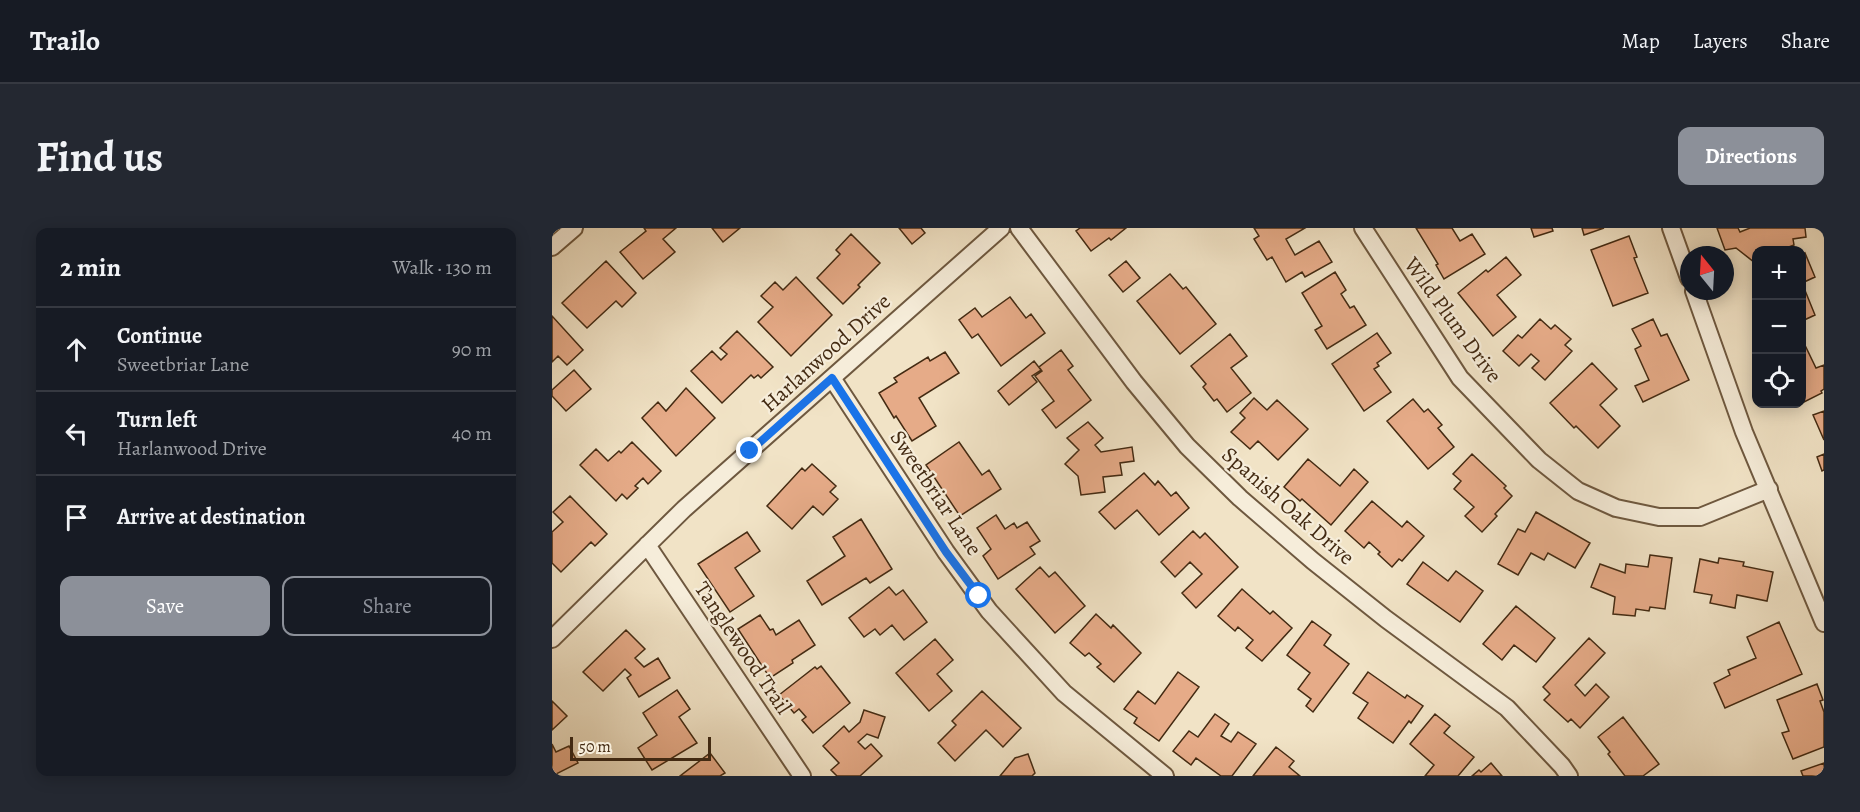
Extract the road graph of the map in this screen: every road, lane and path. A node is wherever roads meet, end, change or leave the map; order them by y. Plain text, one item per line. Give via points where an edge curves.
1 (574, 228) edge
2 (1001, 228) edge
3 (1019, 228) edge
4 (1363, 228) edge
5 (1671, 228) edge
6 (552, 247) edge
7 (1680, 253) edge
8 (1697, 300) edge
9 (832, 378) junction
10 (1769, 489) junction
11 (647, 545) junction
12 (1824, 623) edge
13 (552, 639) edge
14 (802, 776) edge
15 (1165, 776) edge
16 (1569, 776) edge

1 - 6 street
2 - 9 street, Harlanwood Drive
3 - 16 street, Spanish Oak Drive via 1187,446 1313,561 1507,708
4 - 10 street, Wild Plum Drive via 1461,378 1539,460 1578,491 1616,508 1659,518 1700,517
5 - 7 street
8 - 10 street via 1744,432
9 - 11 street, Harlanwood Drive
9 - 15 street, Sweetbriar Lane via 946,552 990,611 1064,693
10 - 12 street
11 - 13 street, Harlanwood Drive
11 - 14 street, Tanglewood Trail

